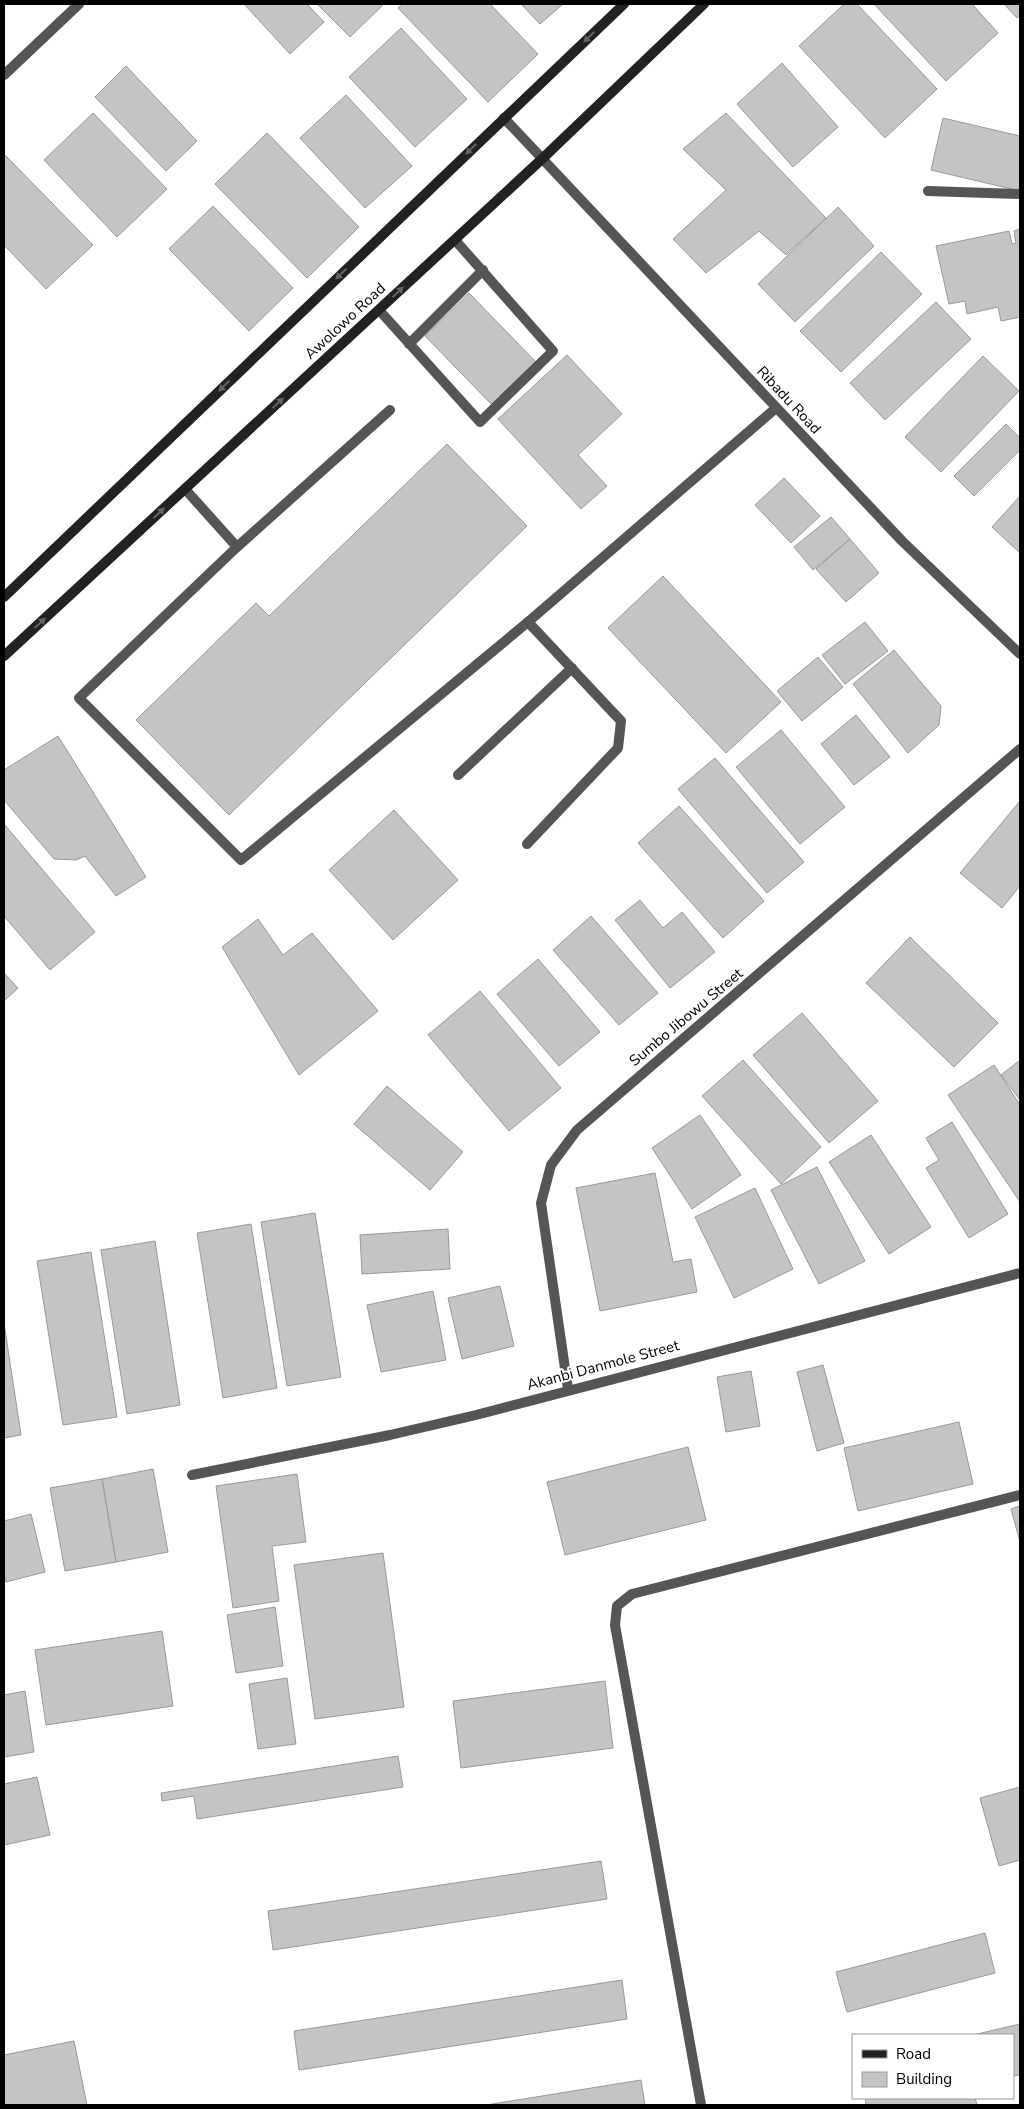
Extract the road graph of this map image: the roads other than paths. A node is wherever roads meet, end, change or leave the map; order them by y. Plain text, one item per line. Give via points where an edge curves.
1 (79, 4) edge
2 (624, 4) edge
3 (704, 4) edge
4 (4, 75) edge
5 (504, 118) junction
6 (543, 158) junction
7 (928, 191) dead end
8 (1020, 194) edge
9 (455, 240) junction
10 (483, 270) junction
11 (379, 310) junction
12 (409, 344) junction
13 (776, 408) junction
14 (390, 410) dead end
15 (185, 489) junction
16 (237, 548) junction
17 (4, 597) edge
18 (528, 622) junction
19 (1020, 654) edge
20 (4, 656) edge
21 (572, 668) junction
22 (1020, 749) edge
23 (458, 774) dead end
24 (527, 844) dead end
25 (1020, 1274) edge
26 (568, 1389) junction
27 (192, 1475) dead end
28 (1020, 1495) edge
29 (701, 2105) edge

1 - 4 street
2 -> 5 main road
3 - 6 main road, Awolowo Road
5 - 6 street, Ribadu Road
5 -> 17 main road
6 - 9 main road, Awolowo Road
6 - 13 street, Ribadu Road
7 - 8 street
9 - 10 street
11 -> 9 main road, Awolowo Road
10 - 12 street via 456,301
10 - 12 street via 553,351 480,422
11 - 12 street
15 -> 11 main road, Awolowo Road
13 - 18 street
13 - 19 street, Ribadu Road via 902,542
14 - 16 street
15 - 16 street
20 -> 15 main road, Awolowo Road
16 - 18 street via 79,698 242,860
18 - 21 street
21 - 23 street
21 - 24 street via 621,722 618,748
22 - 26 street, Sumbo Jibowu Street via 577,1130 551,1165 541,1203
25 - 26 street, Akanbi Danmole Street
26 - 27 street, Akanbi Danmole Street via 390,1436
28 - 29 street via 632,1594 617,1606 616,1634

